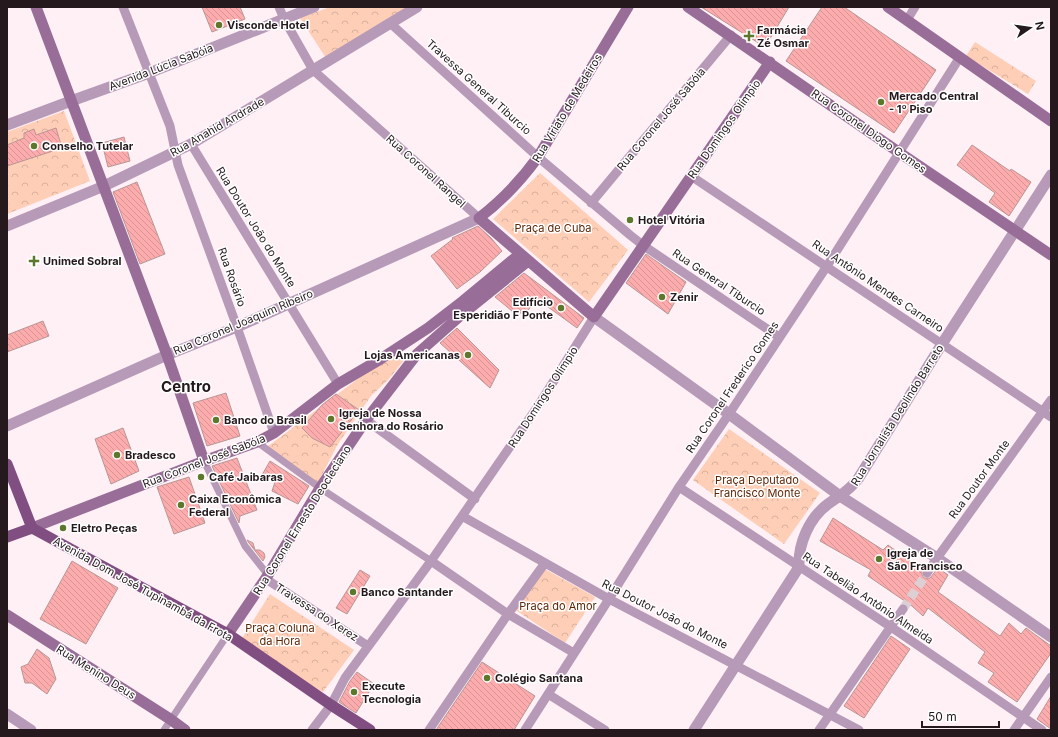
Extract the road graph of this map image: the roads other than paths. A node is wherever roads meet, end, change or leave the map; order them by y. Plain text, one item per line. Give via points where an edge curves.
1 (36, 7) edge
2 (123, 7) edge
3 (279, 7) edge
4 (314, 7) edge
5 (417, 7) edge
6 (628, 7) edge
7 (688, 7) edge
8 (888, 7) edge
9 (915, 7) edge
10 (284, 19) junction
11 (907, 20) junction
12 (390, 23) junction
13 (731, 35) junction
14 (960, 57) junction
15 (770, 62) junction
16 (313, 70) junction
17 (149, 73) junction
18 (71, 101) junction
19 (1051, 121) edge
20 (7, 125) edge
21 (191, 144) junction
22 (176, 152) junction
23 (900, 153) junction
24 (538, 158) junction
25 (1051, 175) edge
26 (691, 176) junction
27 (104, 186) junction
28 (591, 202) junction
29 (479, 218) junction
30 (7, 226) edge
31 (1015, 231) junction
32 (644, 246) junction
33 (1051, 255) edge
34 (524, 257) junction
35 (827, 266) junction
36 (289, 303) junction
37 (594, 317) junction
38 (237, 326) junction
39 (780, 338) junction
40 (942, 344) junction
41 (167, 354) junction
42 (338, 384) junction
43 (1051, 400) edge
44 (1043, 412) junction
45 (729, 414) junction
46 (1051, 417) edge
47 (366, 420) junction
48 (7, 426) edge
49 (274, 433) junction
50 (257, 442) junction
51 (204, 461) junction
52 (7, 464) edge
53 (679, 487) junction
54 (320, 488) junction
55 (840, 496) junction
56 (475, 499) junction
57 (462, 516) junction
58 (32, 528) junction
59 (7, 537) edge
60 (937, 558) junction
61 (431, 560) junction
62 (545, 563) junction
63 (799, 567) junction
64 (927, 573) tunnel mouth
65 (267, 577) junction
66 (609, 599) junction
67 (903, 609) tunnel mouth
68 (508, 614) junction
69 (7, 615) edge
70 (891, 627) junction
71 (228, 634) junction
72 (1051, 637) edge
73 (368, 646) junction
74 (574, 653) junction
75 (736, 664) junction
76 (1051, 677) edge
77 (548, 694) junction
78 (331, 705) junction
79 (7, 714) edge
80 (830, 714) junction
81 (1023, 717) junction
82 (170, 719) junction
83 (31, 730) edge
84 (164, 730) edge
85 (184, 730) edge
86 (312, 730) edge
87 (370, 730) edge
88 (429, 730) edge
89 (525, 730) edge
90 (605, 730) edge
91 (694, 730) edge
92 (819, 730) edge
93 (859, 730) edge
94 (1014, 730) edge
95 (1042, 730) edge

1 - 18 main road
2 - 17 street, Rua Rosário
3 - 10 street, Rua Coronel Rangel
4 - 10 street, Avenida Lúcia Sabóia
5 - 12 street, Rua Anahid Andrade
6 - 24 main road, Rua Viriato de Medeiros
7 - 13 main road, Rua Coronel Diogo Gomes
8 - 11 main road
9 - 11 street
10 - 16 street, Rua Coronel Rangel
10 - 17 street, Avenida Lúcia Sabóia
11 - 14 main road
12 - 16 street, Rua Anahid Andrade
12 - 24 street, Travessa General Tiburcio
13 - 15 main road, Rua Coronel Diogo Gomes
13 - 28 street, Rua Coronel José Sabóia
14 - 19 main road
14 - 23 street, Rua Coronel Frederico Gomes
15 - 23 main road, Rua Coronel Diogo Gomes
15 - 26 main road, Rua Domingos Olímpio
16 - 21 street, Rua Anahid Andrade
16 - 29 street, Rua Coronel Rangel
17 - 18 street, Avenida Lúcia Sabóia
17 - 22 street, Rua Rosário via 170,126
18 - 20 street, Avenida Lúcia Sabóia
18 - 27 main road
21 - 22 street, Rua Anahid Andrade
21 - 36 street, Rua Doutor João do Monte
22 - 27 street, Rua Anahid Andrade
22 - 38 street, Rua Rosário via 178,165
23 - 31 main road, Rua Coronel Diogo Gomes
23 - 35 street, Rua Coronel Frederico Gomes
24 - 28 street, Travessa General Tiburcio
24 - 29 main road, Rua Viriato de Medeiros via 490,211
25 - 31 street, Rua Jornalista Deolindo Barreto
26 - 32 main road, Rua Domingos Olímpio
26 - 35 street, Rua Antônio Mendes Carneiro
27 - 30 street, Rua Anahid Andrade
27 - 41 main road
28 - 32 street, Travessa General Tiburcio
29 - 34 main road, Rua Coronel Rangel
29 - 36 street, Rua Coronel Joaquim Ribeiro
31 - 33 main road, Rua Coronel Diogo Gomes
31 - 40 street, Rua Jornalista Deolindo Barreto
32 - 37 main road, Rua Domingos Olímpio
32 - 39 street, Rua General Tiburcio
34 - 37 main road, Rua Coronel Rangel
34 - 42 main road, Rua Coronel José Sabóia via 428,328
34 - 47 main road, Rua Coronel Ernesto Deocleciano via 417,354
35 - 39 street, Rua Coronel Frederico Gomes
35 - 40 street, Rua Antônio Mendes Carneiro
36 - 38 street, Rua Coronel Joaquim Ribeiro
36 - 42 street, Rua Doutor João do Monte
37 - 45 street
37 - 56 street, Rua Domingos Olímpio
38 - 41 street, Rua Coronel Joaquim Ribeiro
38 - 49 street, Rua Rosário
39 - 45 street, Rua Coronel Frederico Gomes
40 - 44 street, Rua Antônio Mendes Carneiro
40 - 55 street, Rua Jornalista Deolindo Barreto via 858,479 851,489
41 - 48 street, Rua Coronel Joaquim Ribeiro
41 - 51 main road
42 - 49 main road, Rua Coronel José Sabóia
43 - 44 street, Rua Doutor Monte
44 - 46 street, Rua Antônio Mendes Carneiro
44 - 60 street, Rua Doutor Monte
45 - 53 street, Rua Coronel Frederico Gomes
45 - 55 street
47 - 54 main road, Rua Coronel Ernesto Deocleciano
47 - 56 street
49 - 50 main road, Rua Coronel José Sabóia
50 - 51 main road, Rua Coronel José Sabóia
50 - 54 street
51 - 58 main road, Rua Coronel José Sabóia
51 - 65 street via 245,546
52 - 58 main road
53 - 63 street, Rua Tabelião Antônio Almeida
53 - 66 street, Rua Coronel Frederico Gomes
54 - 61 street
54 - 65 main road, Rua Coronel Ernesto Deocleciano
55 - 60 street
55 - 63 street, Rua Jornalista Deolindo Barreto via 818,513 812,523 798,555
56 - 57 street, Rua Domingos Olímpio
57 - 61 street, Rua Domingos Olímpio
57 - 62 street, Rua Doutor João do Monte
58 - 59 main road, Rua Coronel José Sabóia
58 - 71 main road, Avenida Dom José Tupinambá da Frota
60 - 64 street, Rua Doutor Monte
60 - 72 street
61 - 68 street
61 - 73 street, Rua Domingos Olímpio
62 - 66 street, Rua Doutor João do Monte
62 - 68 street
63 - 70 street, Rua Tabelião Antônio Almeida
63 - 75 street, Rua Jornalista Deolindo Barreto
65 - 71 main road, Rua Coronel Ernesto Deocleciano
65 - 73 street, Travessa do Xerez
66 - 74 street, Rua Coronel Frederico Gomes
66 - 75 street, Rua Doutor João do Monte
67 - 70 street
68 - 74 street
68 - 88 street
69 - 82 main road, Rua Menino Deus
70 - 80 street
70 - 81 street, Rua Tabelião Antônio Almeida
71 - 78 main road, Avenida Dom José Tupinambá da Frota
71 - 82 street, Rua Coronel Ernesto Deocleciano
73 - 78 street, Rua Domingos Olímpio via 338,690
74 - 77 street, Rua Coronel Frederico Gomes
75 - 80 street, Rua Doutor João do Monte
75 - 91 street, Rua Jornalista Deolindo Barreto
76 - 81 street
77 - 89 street, Rua Coronel Frederico Gomes
77 - 90 street
78 - 86 street, Rua Domingos Olímpio
78 - 87 main road, Avenida Dom José Tupinambá da Frota
79 - 83 street
80 - 92 street
80 - 93 street, Rua Doutor João do Monte
81 - 94 street
81 - 95 street, Rua Tabelião Antônio Almeida
82 - 84 street, Rua Coronel Ernesto Deocleciano
82 - 85 main road, Rua Menino Deus

